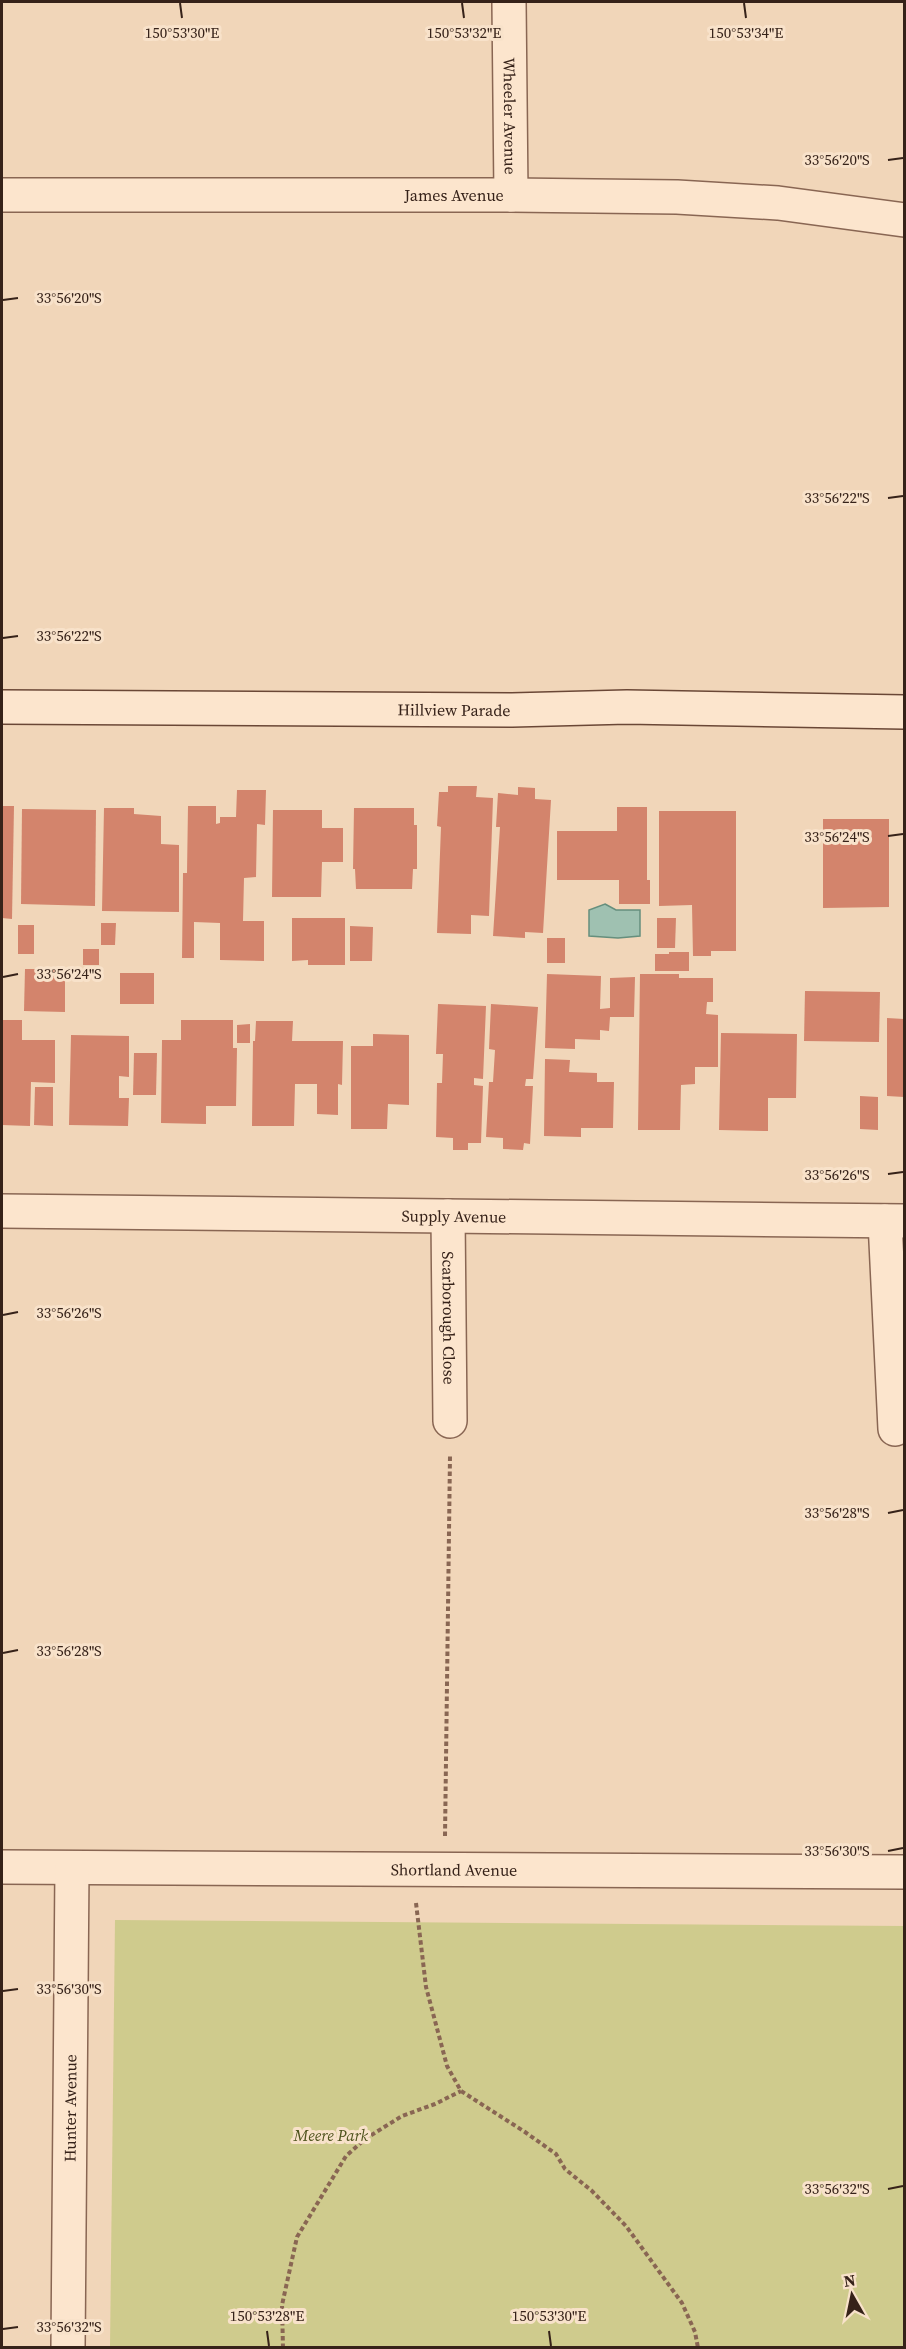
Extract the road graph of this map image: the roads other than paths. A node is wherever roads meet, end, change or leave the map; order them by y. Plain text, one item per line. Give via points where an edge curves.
1 (508, 2) edge
2 (2, 195) edge
3 (511, 195) junction
4 (904, 220) edge
5 (904, 706) edge
6 (2, 707) edge
7 (2, 1211) edge
8 (448, 1216) junction
9 (895, 1221) edge
10 (450, 1421) road end
11 (895, 1429) dead end
12 (2, 1867) edge
13 (72, 1868) junction
14 (904, 1872) edge
15 (68, 2348) edge

1 - 3 street, Wheeler Avenue
2 - 3 street, James Avenue
3 - 4 street, James Avenue via 778,203
5 - 6 street, Hillview Parade via 488,710
7 - 8 street, Supply Avenue
8 - 9 street, Supply Avenue
8 - 10 street, Scarborough Close
9 - 11 street
12 - 13 street, Shortland Avenue
13 - 14 street, Shortland Avenue
13 - 15 street, Hunter Avenue

